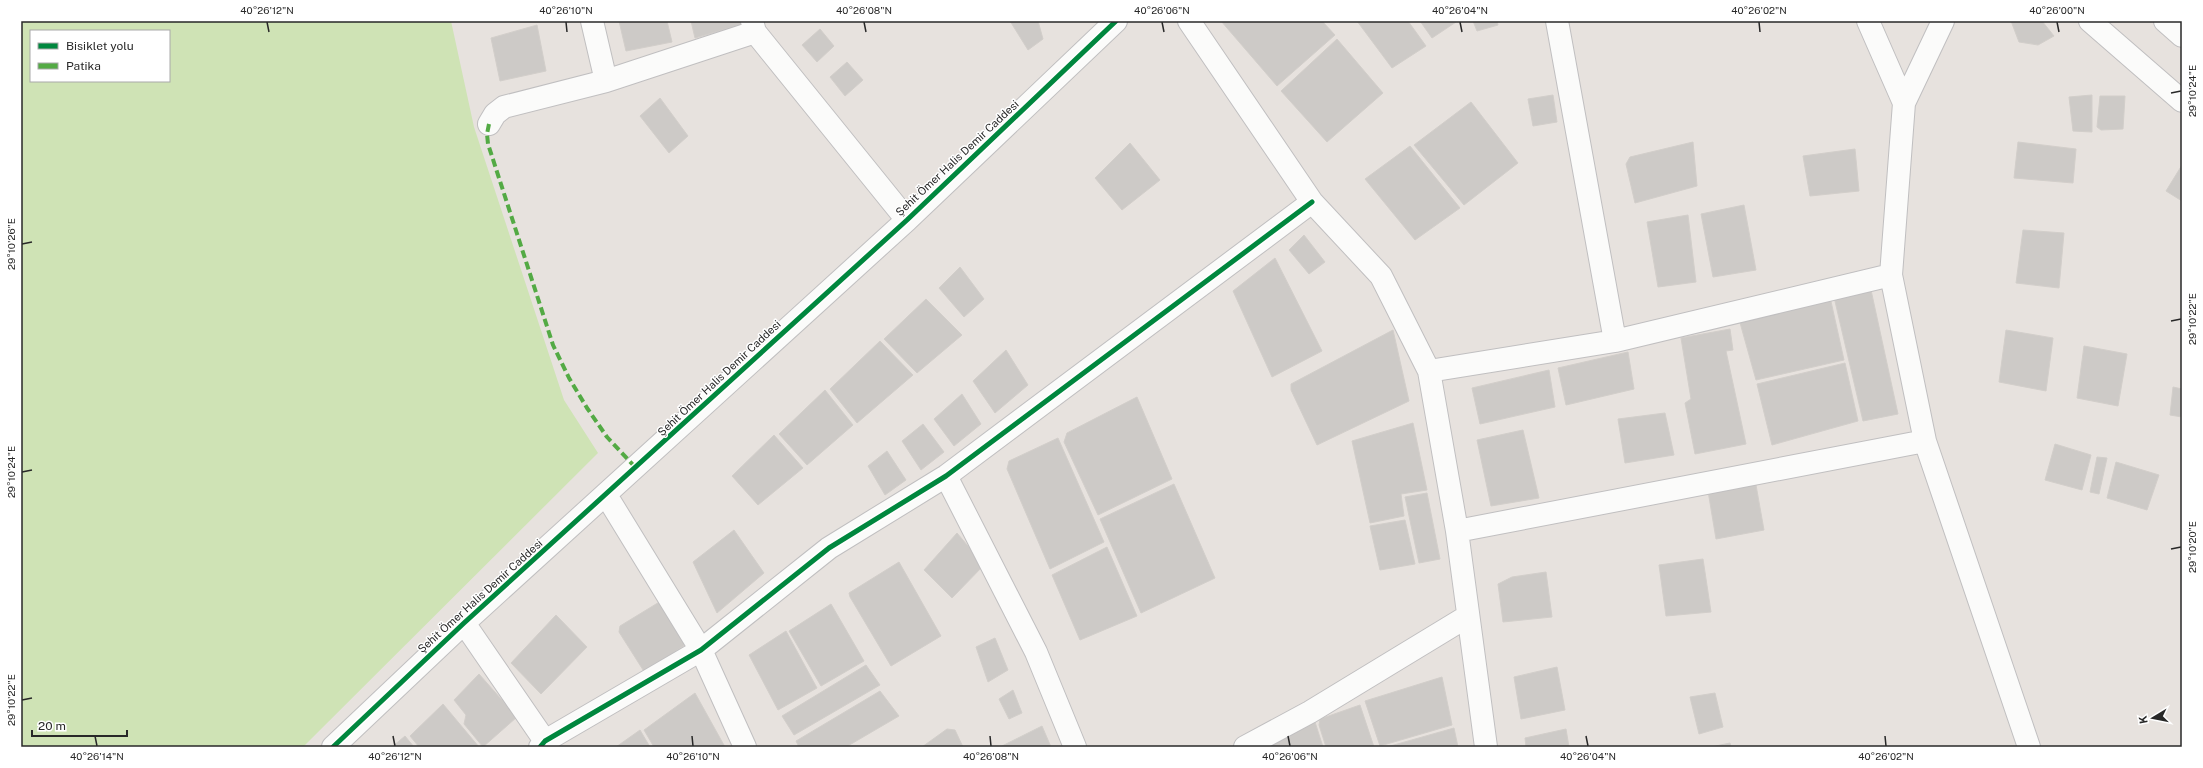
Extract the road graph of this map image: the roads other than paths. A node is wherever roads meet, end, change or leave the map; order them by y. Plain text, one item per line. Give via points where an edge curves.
1 (592, 21) edge
2 (1116, 21) edge
3 (1189, 21) edge
4 (1558, 21) edge
5 (1868, 21) edge
6 (1944, 21) edge
7 (2090, 21) edge
8 (2164, 21) edge
9 (753, 26) edge
10 (2182, 36) edge
11 (606, 81) junction
12 (2182, 101) edge
13 (1904, 103) junction
14 (488, 124) dead end
15 (1312, 202) junction
16 (906, 220) junction
17 (1891, 275) junction
18 (1615, 341) junction
19 (1429, 371) junction
20 (1925, 441) junction
21 (946, 476) junction
22 (606, 495) junction
23 (1457, 530) junction
24 (1468, 616) junction
25 (464, 623) junction
26 (700, 650) junction
27 (544, 745) edge
28 (333, 747) edge
29 (745, 747) edge
30 (1075, 747) edge
31 (1245, 747) edge
32 (1486, 747) edge
33 (2029, 747) edge

1 - 11 street
2 - 16 street, Şehit Ömer Halis Demir Caddesi
3 - 15 street
4 - 18 street
5 - 13 street
6 - 13 street
7 - 12 street
8 - 10 street
9 - 11 street
9 - 16 street
11 - 14 street via 504,107
13 - 17 street
15 - 19 street via 1381,276
15 - 21 street
16 - 22 street, Şehit Ömer Halis Demir Caddesi
17 - 18 street
17 - 20 street
18 - 19 street
19 - 23 street
20 - 23 street
20 - 33 street
21 - 26 street via 829,548
21 - 30 street via 1036,652
22 - 25 street, Şehit Ömer Halis Demir Caddesi
22 - 26 street
23 - 24 street
24 - 31 street via 1310,712
24 - 32 street
25 - 27 street
25 - 28 street, Şehit Ömer Halis Demir Caddesi
26 - 27 street
26 - 29 street

